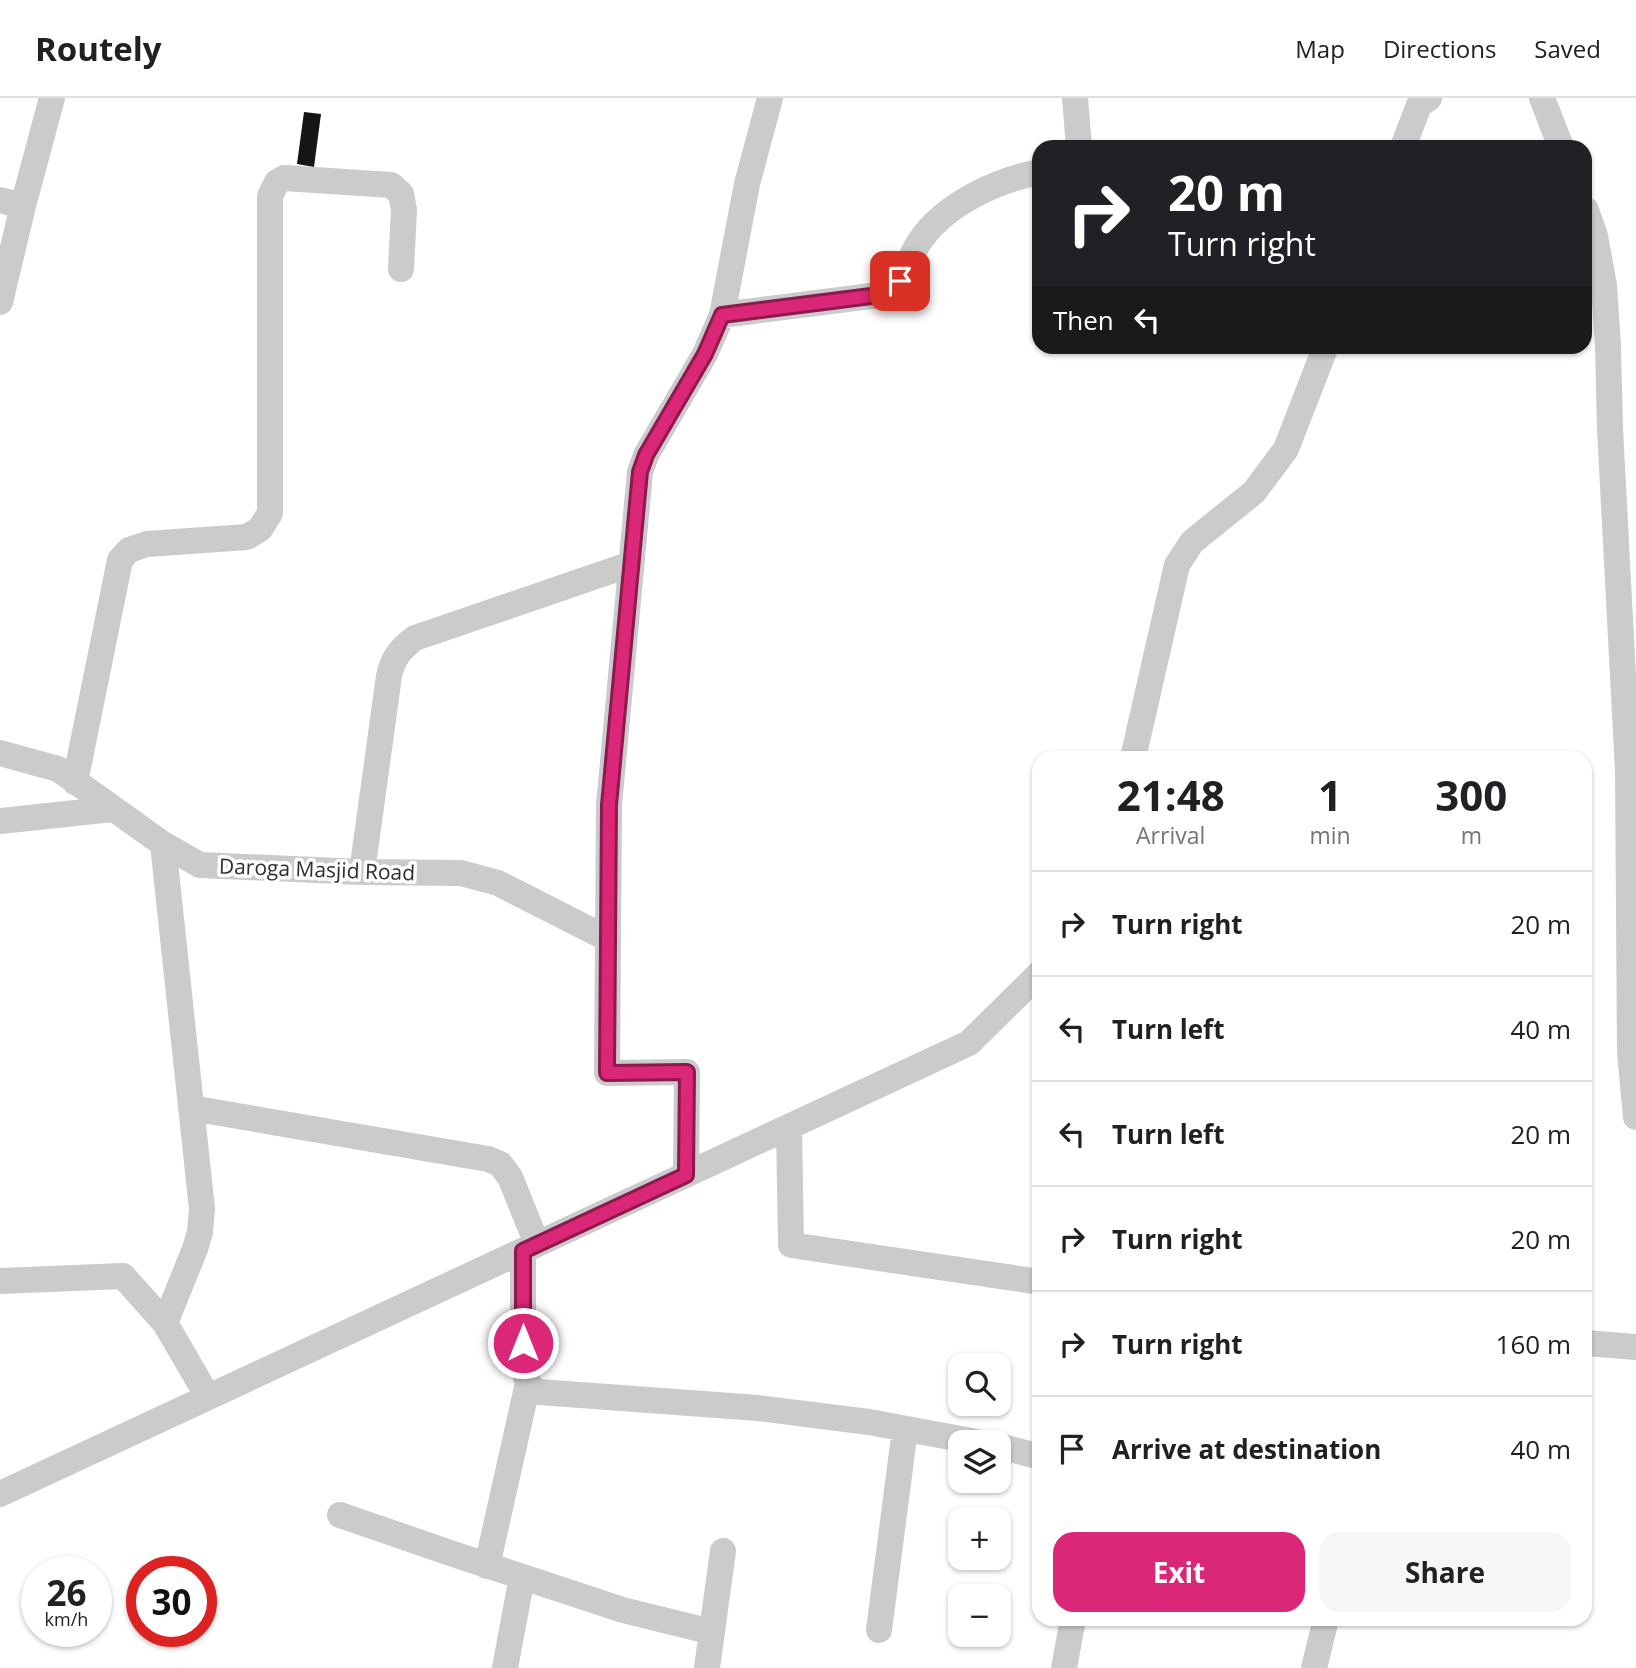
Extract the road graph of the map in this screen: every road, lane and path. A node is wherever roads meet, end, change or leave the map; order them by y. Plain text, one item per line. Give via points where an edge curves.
1 (52, 98) edge
2 (770, 98) edge
3 (1075, 98) edge
4 (1429, 98) edge
5 (1542, 98) edge
6 (1078, 140) edge
7 (1406, 140) edge
8 (1558, 140) edge
9 (1032, 174) edge
10 (12, 203) edge
11 (1592, 227) edge
12 (401, 269) dead end
13 (0, 302) edge
14 (722, 315) junction
15 (1323, 354) edge
16 (631, 564) junction
17 (1631, 734) edge
18 (1135, 751) edge
19 (0, 752) edge
20 (75, 782) junction
21 (113, 809) junction
22 (0, 821) edge
23 (163, 844) junction
24 (362, 872) junction
25 (608, 939) junction
26 (1032, 981) edge
27 (191, 1108) junction
28 (1636, 1117) edge
29 (789, 1127) junction
30 (686, 1175) junction
31 (530, 1247) junction
32 (0, 1281) edge
33 (1032, 1281) edge
34 (165, 1323) junction
35 (1592, 1343) edge
36 (1636, 1347) edge
37 (528, 1383) junction
38 (208, 1397) junction
39 (905, 1429) junction
40 (948, 1437) edge
41 (1011, 1449) edge
42 (1032, 1455) edge
43 (0, 1494) edge
44 (340, 1515) dead end
45 (723, 1551) dead end
46 (487, 1566) junction
47 (522, 1577) junction
48 (1072, 1626) edge
49 (1324, 1626) edge
50 (879, 1630) dead end
51 (712, 1632) junction
52 (505, 1668) edge
53 (707, 1668) edge
54 (1064, 1668) edge
55 (1314, 1668) edge

1 - 10 street
2 - 14 street via 747,184
3 - 6 street
4 - 7 street via 1419,105
5 - 8 street
9 - 14 street via 1014,177 938,219 891,290
10 - 13 street
11 - 17 street via 1604,285
12 - 20 street via 404,210 401,194 391,185 284,178 277,182 270,196 270,513 260,529 247,537 148,544 129,550 120,561
14 - 16 street via 705,354 646,455 640,472
15 - 18 street via 1286,449 1254,492 1192,542 1177,565
16 - 24 street via 415,638 402,648 392,661 389,676
16 - 25 street via 609,805
17 - 28 street via 1630,1052
19 - 20 street, Daroga Masjid Road via 58,769
20 - 21 street, Daroga Masjid Road
21 - 22 street
21 - 23 street, Daroga Masjid Road
23 - 24 street, Daroga Masjid Road via 200,865
23 - 27 street
24 - 25 street, Daroga Masjid Road via 482,877
25 - 30 street via 607,1073 687,1072
26 - 29 street via 969,1043
27 - 31 street via 488,1159 500,1164 510,1177
27 - 34 street via 202,1209 200,1232
29 - 30 street
29 - 33 street via 791,1245
30 - 31 street
31 - 37 street via 523,1366
31 - 38 street
32 - 34 street via 123,1276
34 - 38 street
35 - 36 street
37 - 39 street via 539,1392 758,1408
37 - 46 street
38 - 43 street
39 - 40 street
39 - 50 street
41 - 42 street
44 - 46 street
45 - 51 street
46 - 47 street
47 - 51 street via 623,1610
47 - 52 street
48 - 54 street
49 - 55 street
51 - 53 street

